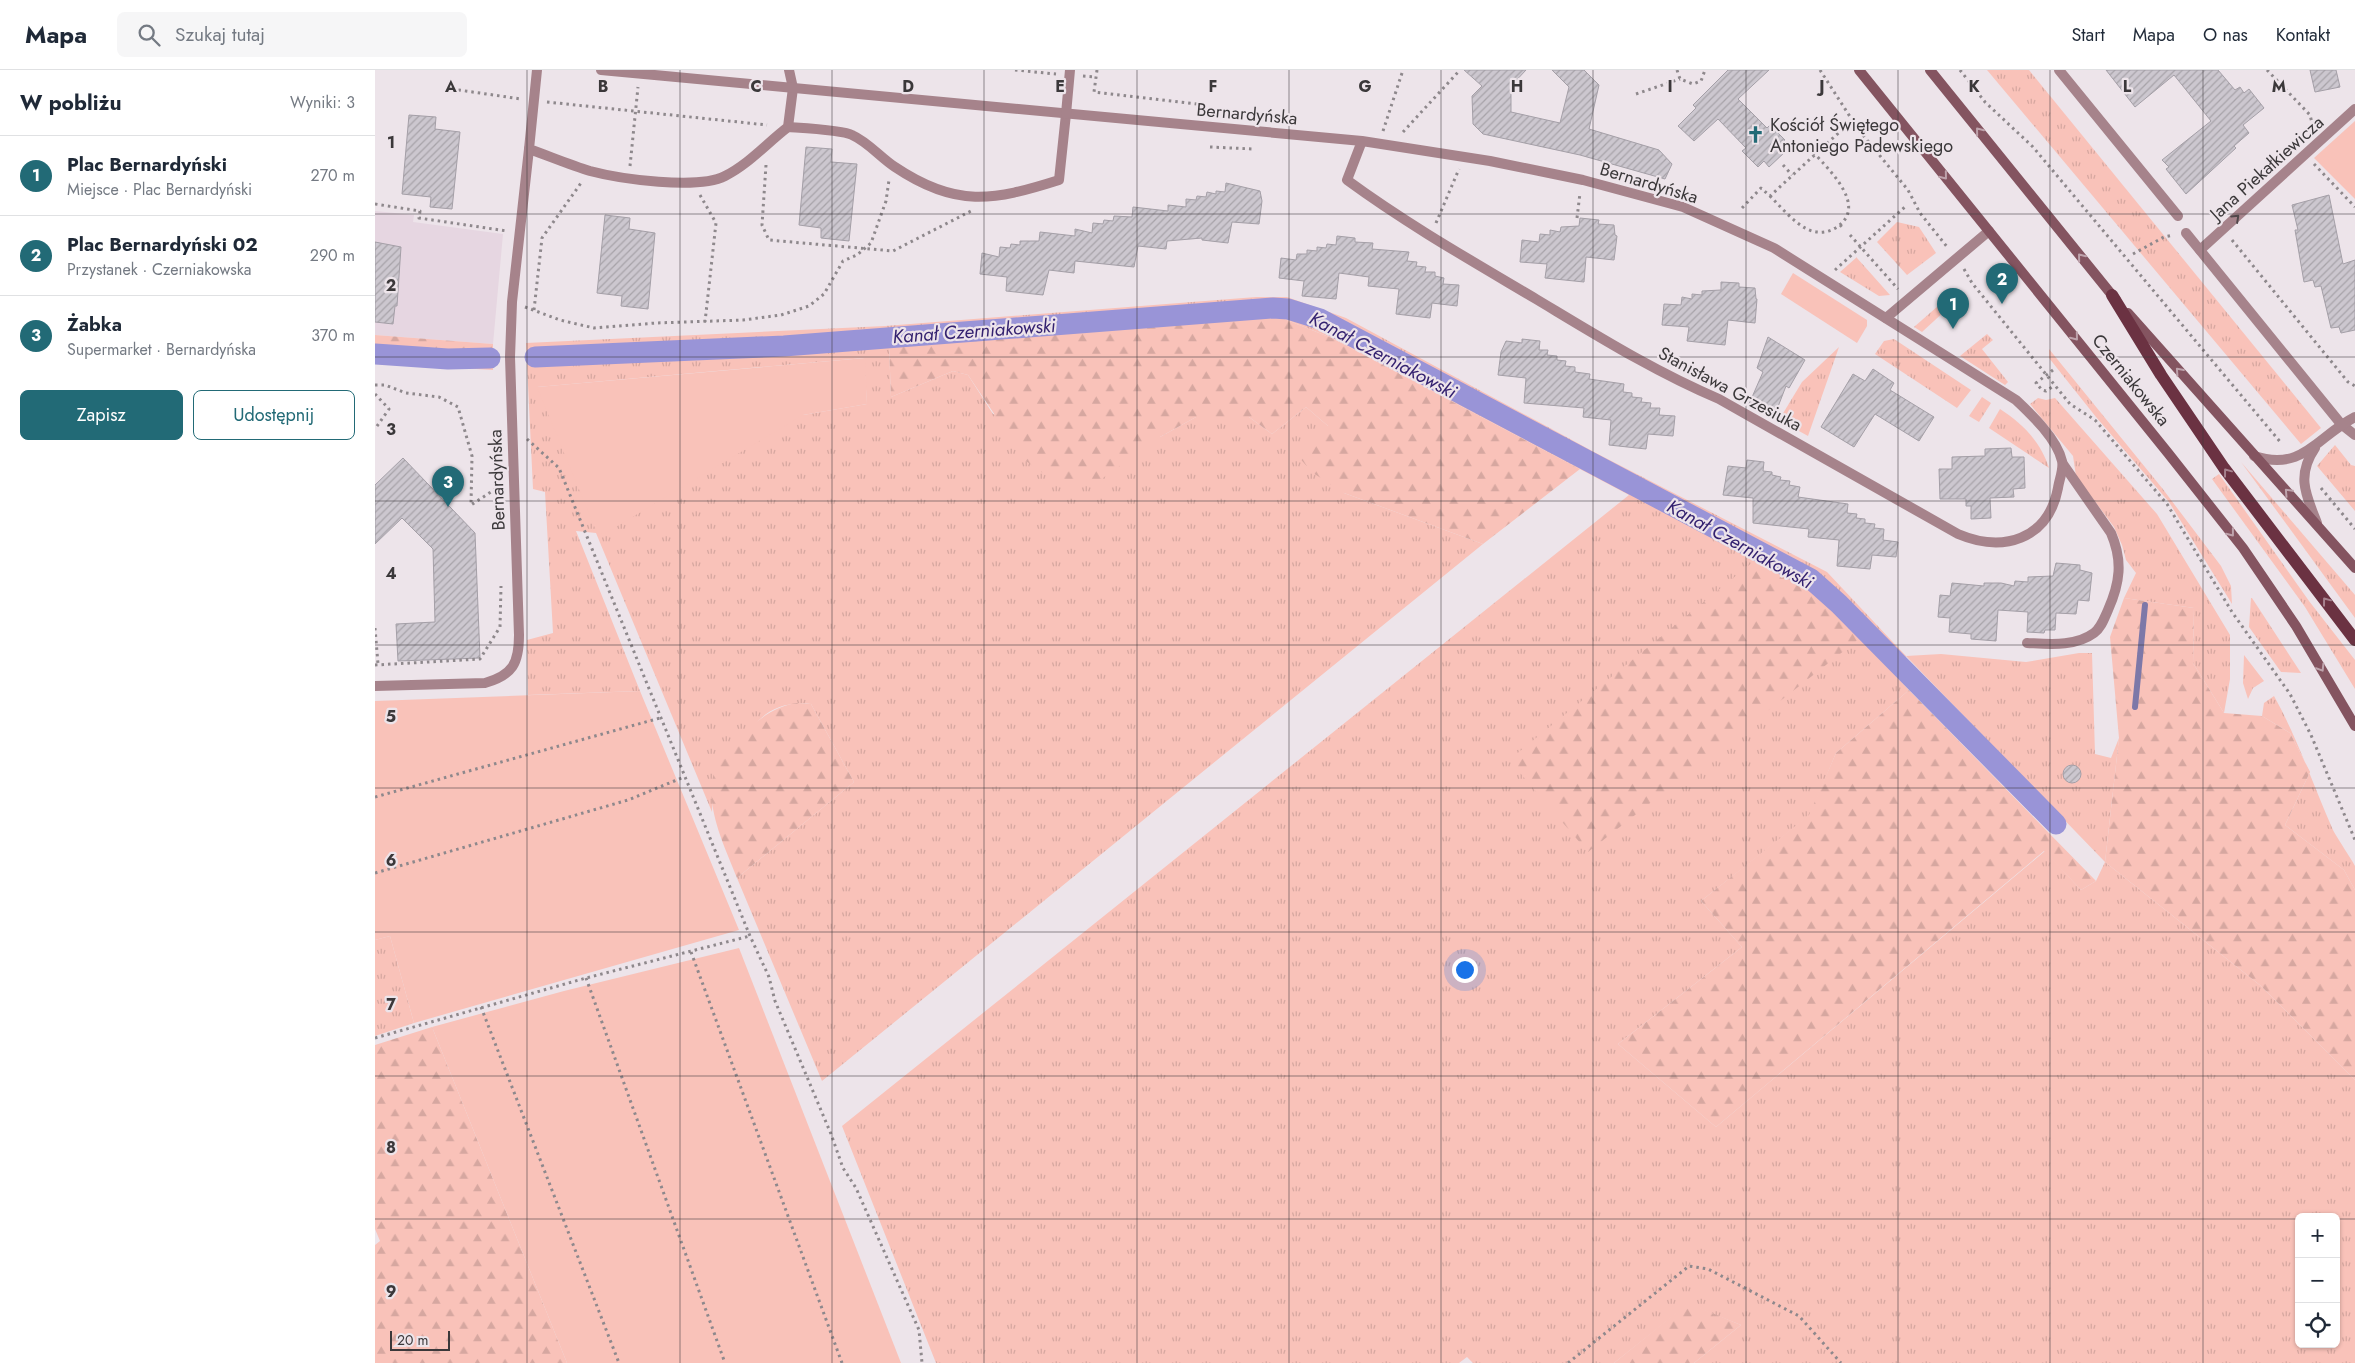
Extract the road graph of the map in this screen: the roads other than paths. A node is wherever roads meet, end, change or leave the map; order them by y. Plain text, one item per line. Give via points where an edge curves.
1 (537, 70) edge
2 (601, 70) edge
3 (789, 70) edge
4 (1859, 70) edge
5 (1930, 70) edge
6 (2059, 70) edge
7 (1070, 72) edge
8 (793, 88) junction
9 (2355, 109) edge
10 (1066, 114) junction
11 (788, 127) junction
12 (1362, 141) junction
13 (529, 149) junction
14 (2178, 216) dead end
15 (1989, 231) junction
16 (2186, 233) road end
17 (2200, 250) junction
18 (2111, 295) junction
19 (1886, 318) junction
20 (2355, 417) edge
21 (2341, 424) junction
22 (2355, 435) edge
23 (2317, 446) junction
24 (2254, 456) junction
25 (2063, 464) junction
26 (2317, 523) junction
27 (2355, 568) edge
28 (2355, 640) edge
29 (2027, 643) dead end
30 (375, 686) edge
31 (2355, 726) edge

1 - 13 street, Bernardyńska
2 - 8 street, Bernardyńska
3 - 8 street
4 -> 15 main road, Czerniakowska
18 -> 5 main road
6 - 14 street
7 - 10 street
8 - 10 street, Bernardyńska
8 - 11 street
17 -> 9 street, Jana Piekałkiewicza
10 - 11 street via 1059,180 998,197 956,195 935,190 891,165 852,135
10 - 12 street, Bernardyńska
11 - 13 street via 726,176 712,182 629,179 590,171
12 - 19 street, Bernardyńska via 1583,180 1692,211 1774,248
12 - 25 street, Stanisława Grzesiuka via 1347,180 1404,220 1615,346 1681,383 1719,399 1972,540 2011,542 2033,531 2052,508
13 - 30 street, Bernardyńska via 512,302 510,357 519,651 515,663 497,679 485,683
15 - 19 street
15 -> 31 main road, Czerniakowska via 2243,548
16 - 17 street
17 - 21 street
24 -> 18 main road
28 -> 18 main road via 2224,468
19 - 25 street, Bernardyńska via 2016,400 2053,443
20 - 21 street
21 - 22 street
21 - 23 street
23 - 24 street via 2283,460 2270,461
23 - 26 street via 2307,460 2304,480 2305,493
26 -> 24 main road
25 - 29 street via 2111,533 2120,567 2119,578 2101,625 2093,633 2059,644
26 - 27 main road

